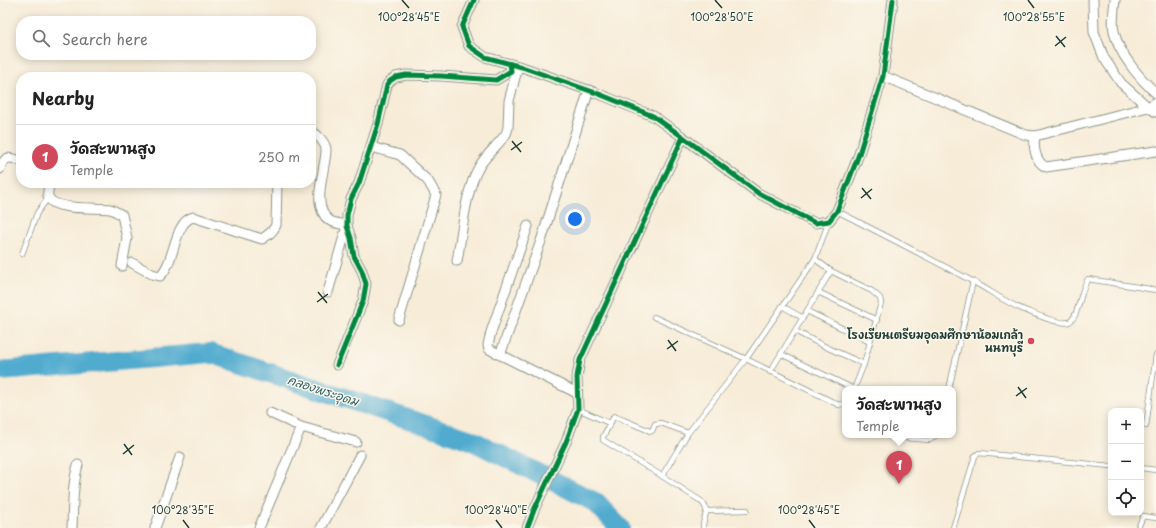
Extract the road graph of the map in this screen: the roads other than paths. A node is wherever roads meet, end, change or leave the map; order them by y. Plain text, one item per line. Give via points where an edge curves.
1 (474, 0) edge
2 (893, 0) edge
3 (1093, 0) edge
4 (1115, 0) edge
5 (514, 65) junction
6 (884, 76) junction
7 (589, 90) junction
8 (1156, 93) edge
9 (1153, 107) edge
10 (316, 135) edge
11 (1035, 136) junction
12 (683, 137) junction
13 (371, 146) junction
14 (1156, 151) edge
15 (16, 160) edge
16 (0, 169) edge
17 (48, 188) edge
18 (277, 188) edge
19 (48, 198) junction
20 (836, 211) junction
21 (830, 221) junction
22 (347, 226) junction
23 (528, 226) dead end
24 (22, 254) dead end
25 (815, 259) junction
26 (458, 262) dead end
27 (132, 263) dead end
28 (122, 266) dead end
29 (831, 271) junction
30 (973, 281) junction
31 (1156, 290) edge
32 (328, 292) dead end
33 (818, 292) junction
34 (782, 306) junction
35 (807, 311) junction
36 (654, 317) dead end
37 (803, 318) junction
38 (399, 320) dead end
39 (877, 320) junction
40 (795, 331) junction
41 (870, 342) junction
42 (781, 354) junction
43 (500, 355) junction
44 (1156, 355) edge
45 (746, 359) junction
46 (864, 364) junction
47 (337, 365) dead end
48 (770, 372) junction
49 (848, 386) edge
50 (855, 386) edge
51 (950, 386) edge
52 (577, 393) junction
53 (842, 404) edge
54 (578, 408) junction
55 (270, 413) dead end
56 (609, 423) junction
57 (1146, 426) dead end
58 (301, 427) junction
59 (688, 433) junction
60 (905, 438) dead end
61 (932, 438) edge
62 (356, 442) dead end
63 (360, 455) dead end
64 (180, 457) dead end
65 (78, 465) dead end
66 (1108, 466) edge
67 (1144, 468) edge
68 (1156, 470) edge
69 (662, 476) junction
70 (707, 510) junction
71 (747, 510) dead end
72 (1156, 518) edge
73 (72, 528) edge
74 (155, 528) edge
75 (259, 528) edge
76 (321, 528) edge
77 (528, 528) edge
78 (703, 528) edge
79 (953, 528) edge
80 (1138, 528) edge

1 - 5 street via 462,27 469,46 486,57
2 - 6 street
3 - 9 street via 1094,32 1104,58 1121,83
4 - 8 street via 1114,31 1125,58
5 - 7 street
5 - 13 street via 496,80 441,76 396,77 387,85
5 - 26 street via 508,128 472,179
6 - 11 street via 1026,135
6 - 20 street via 859,154
7 - 12 street via 653,116
7 - 43 street via 541,241
9 - 11 street
10 - 22 street via 322,140 326,149 319,202 328,220
11 - 14 street via 1034,144 1039,162 1046,167
12 - 21 street via 758,193 815,223
12 - 52 street via 580,360
13 - 22 street via 360,183 351,199
13 - 38 street via 400,155 428,181 436,195
15 - 16 street via 5,158
17 - 19 street
18 - 27 street via 276,225 274,230 262,239 193,217 188,218 181,226 168,265 160,276
19 - 24 lane via 37,213
19 - 28 street via 62,206 110,210 122,215 127,238
20 - 21 street
20 - 30 lane
21 - 25 lane
22 - 32 street
22 - 47 street via 354,256 366,284 363,301
23 - 43 street via 490,332 488,349
25 - 29 lane
25 - 34 lane
29 - 33 lane
29 - 39 lane via 872,291 880,298
30 - 31 lane via 1021,309 1059,322 1073,319 1088,279
30 - 51 lane
33 - 35 lane
33 - 39 lane
34 - 37 lane
34 - 45 lane
35 - 37 lane
35 - 41 lane
36 - 45 lane
37 - 40 lane
39 - 41 lane
40 - 42 lane
40 - 46 lane
41 - 46 lane
42 - 48 lane
42 - 49 lane
43 - 52 street
44 - 57 lane
45 - 48 lane
45 - 59 lane
46 - 50 lane
48 - 53 lane via 839,405
52 - 54 street
54 - 56 lane
54 - 77 street
55 - 58 street
56 - 59 lane via 614,416 650,431 655,424 661,423
56 - 69 lane via 603,436 604,441
58 - 62 street
58 - 75 street
59 - 69 lane
60 - 61 lane
63 - 76 street
64 - 74 street
65 - 73 street via 75,472
66 - 79 lane via 979,453 975,456
67 - 68 lane
69 - 70 lane via 701,501
70 - 71 lane
70 - 78 lane
72 - 80 lane via 1143,516

